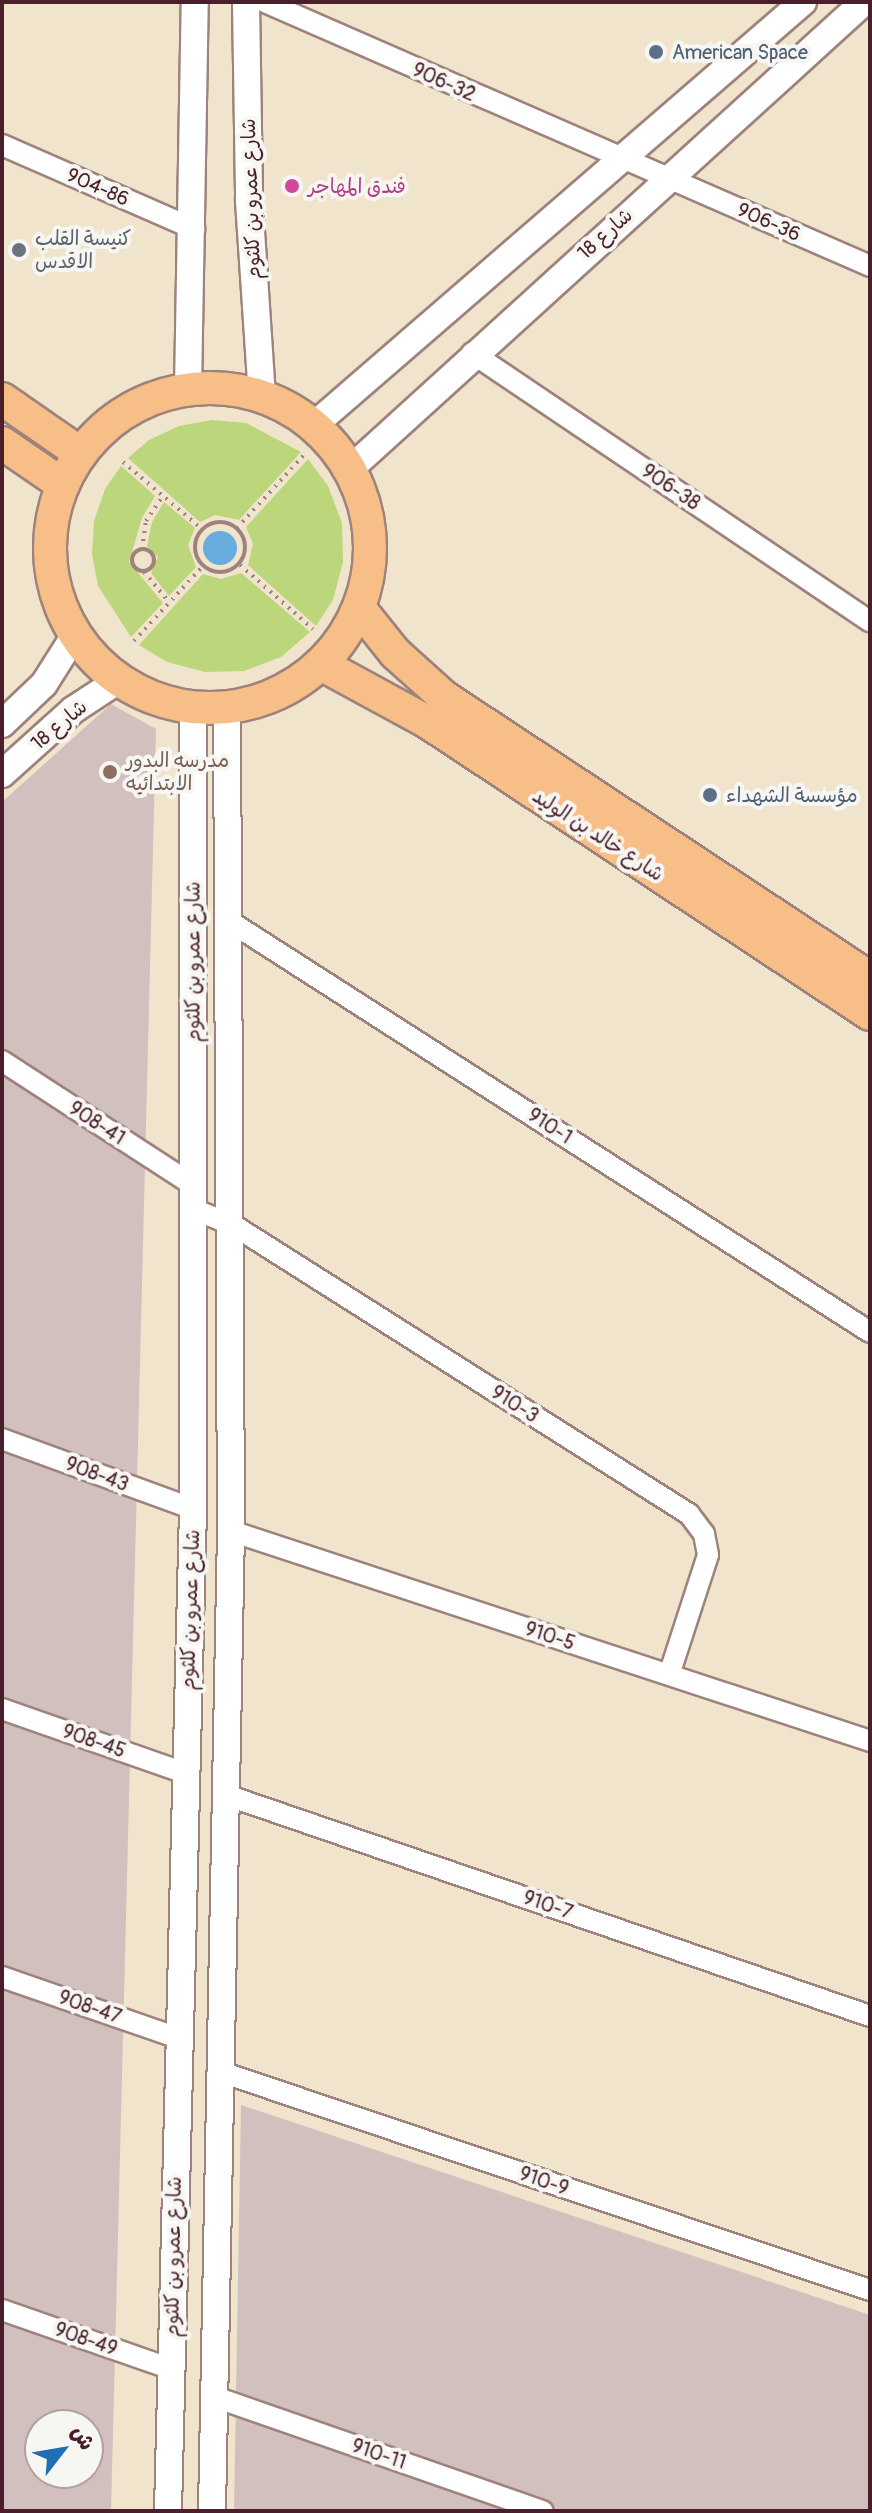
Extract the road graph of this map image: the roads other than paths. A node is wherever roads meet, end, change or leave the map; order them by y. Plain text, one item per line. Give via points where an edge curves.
1 (195, 2) edge
2 (246, 2) edge
3 (265, 2) edge
4 (803, 2) edge
5 (864, 2) edge
6 (2, 145) edge
7 (623, 162) junction
8 (668, 178) junction
9 (194, 229) junction
10 (870, 266) edge
11 (472, 353) junction
12 (188, 389) junction
13 (262, 396) junction
14 (2, 399) edge
15 (309, 440) junction
16 (2, 443) edge
17 (80, 453) junction
18 (349, 470) junction
19 (63, 485) junction
20 (359, 608) junction
21 (870, 621) edge
22 (75, 635) junction
23 (321, 664) junction
24 (119, 680) junction
25 (193, 708) junction
26 (227, 708) junction
27 (2, 724) edge
28 (2, 774) edge
29 (229, 921) junction
30 (870, 978) edge
31 (870, 1014) edge
32 (2, 1061) edge
33 (193, 1197) junction
34 (233, 1225) junction
35 (870, 1332) edge
36 (2, 1439) edge
37 (193, 1509) junction
38 (231, 1531) junction
39 (669, 1675) junction
40 (2, 1709) edge
41 (870, 1741) edge
42 (185, 1773) junction
43 (226, 1795) junction
44 (2, 1977) edge
45 (870, 2016) edge
46 (178, 2038) junction
47 (218, 2071) junction
48 (870, 2290) edge
49 (2, 2310) edge
50 (171, 2369) junction
51 (215, 2397) junction
52 (168, 2511) edge
53 (212, 2511) edge
54 (543, 2511) edge

1 - 9 street
2 - 13 street, شارع عمرو بن كلثوم via 249,201
3 - 7 street, 906-32
4 - 7 street, شارع 18
5 - 8 street, شارع 18
6 - 9 street, 904-86
7 - 8 street, 906-32
7 - 15 street, شارع 18
8 - 10 street, 906-36
8 - 11 street, شارع 18
9 - 12 street
11 - 18 street, شارع 18
11 - 21 street, 906-38
12 - 13 main road via 225,388
12 - 17 main road via 147,400 110,422
13 - 15 main road
14 - 17 main road
15 - 18 main road
16 - 19 main road
17 - 19 main road
18 - 20 main road via 367,530 369,562
19 - 22 main road via 53,512 50,554 57,596
20 - 23 main road
20 - 30 main road, شارع خالد بن الوليد via 395,653 444,697
22 - 24 main road
22 - 27 street, شارع 18 via 50,676
23 - 26 main road via 278,694
23 - 31 main road, شارع خالد بن الوليد via 429,723
24 - 25 main road via 154,699
24 - 28 street, شارع 18 via 73,710
25 - 26 main road
25 - 33 street, شارع عمرو بن كلثوم
26 - 29 street, شارع عمرو بن كلثوم
29 - 34 street, شارع عمرو بن كلثوم
29 - 35 street, 910-1
32 - 33 street, 908-41
33 - 34 street, 910-3
33 - 37 street, شارع عمرو بن كلثوم
34 - 38 street, شارع عمرو بن كلثوم
34 - 39 street, 910-3 via 689,1514 704,1534 708,1555
36 - 37 street, 908-43
37 - 42 street, شارع عمرو بن كلثوم
38 - 39 street, 910-5
38 - 43 street, شارع عمرو بن كلثوم
39 - 41 street, 910-5
40 - 42 street, 908-45
42 - 46 street, شارع عمرو بن كلثوم
43 - 45 street, 910-7
43 - 47 street, شارع عمرو بن كلثوم
44 - 46 street, 908-47
46 - 50 street, شارع عمرو بن كلثوم
47 - 48 street, 910-9
47 - 51 street, شارع عمرو بن كلثوم
49 - 50 street, 908-49
50 - 52 street, شارع عمرو بن كلثوم
51 - 53 street, شارع عمرو بن كلثوم
51 - 54 street, 910-11

